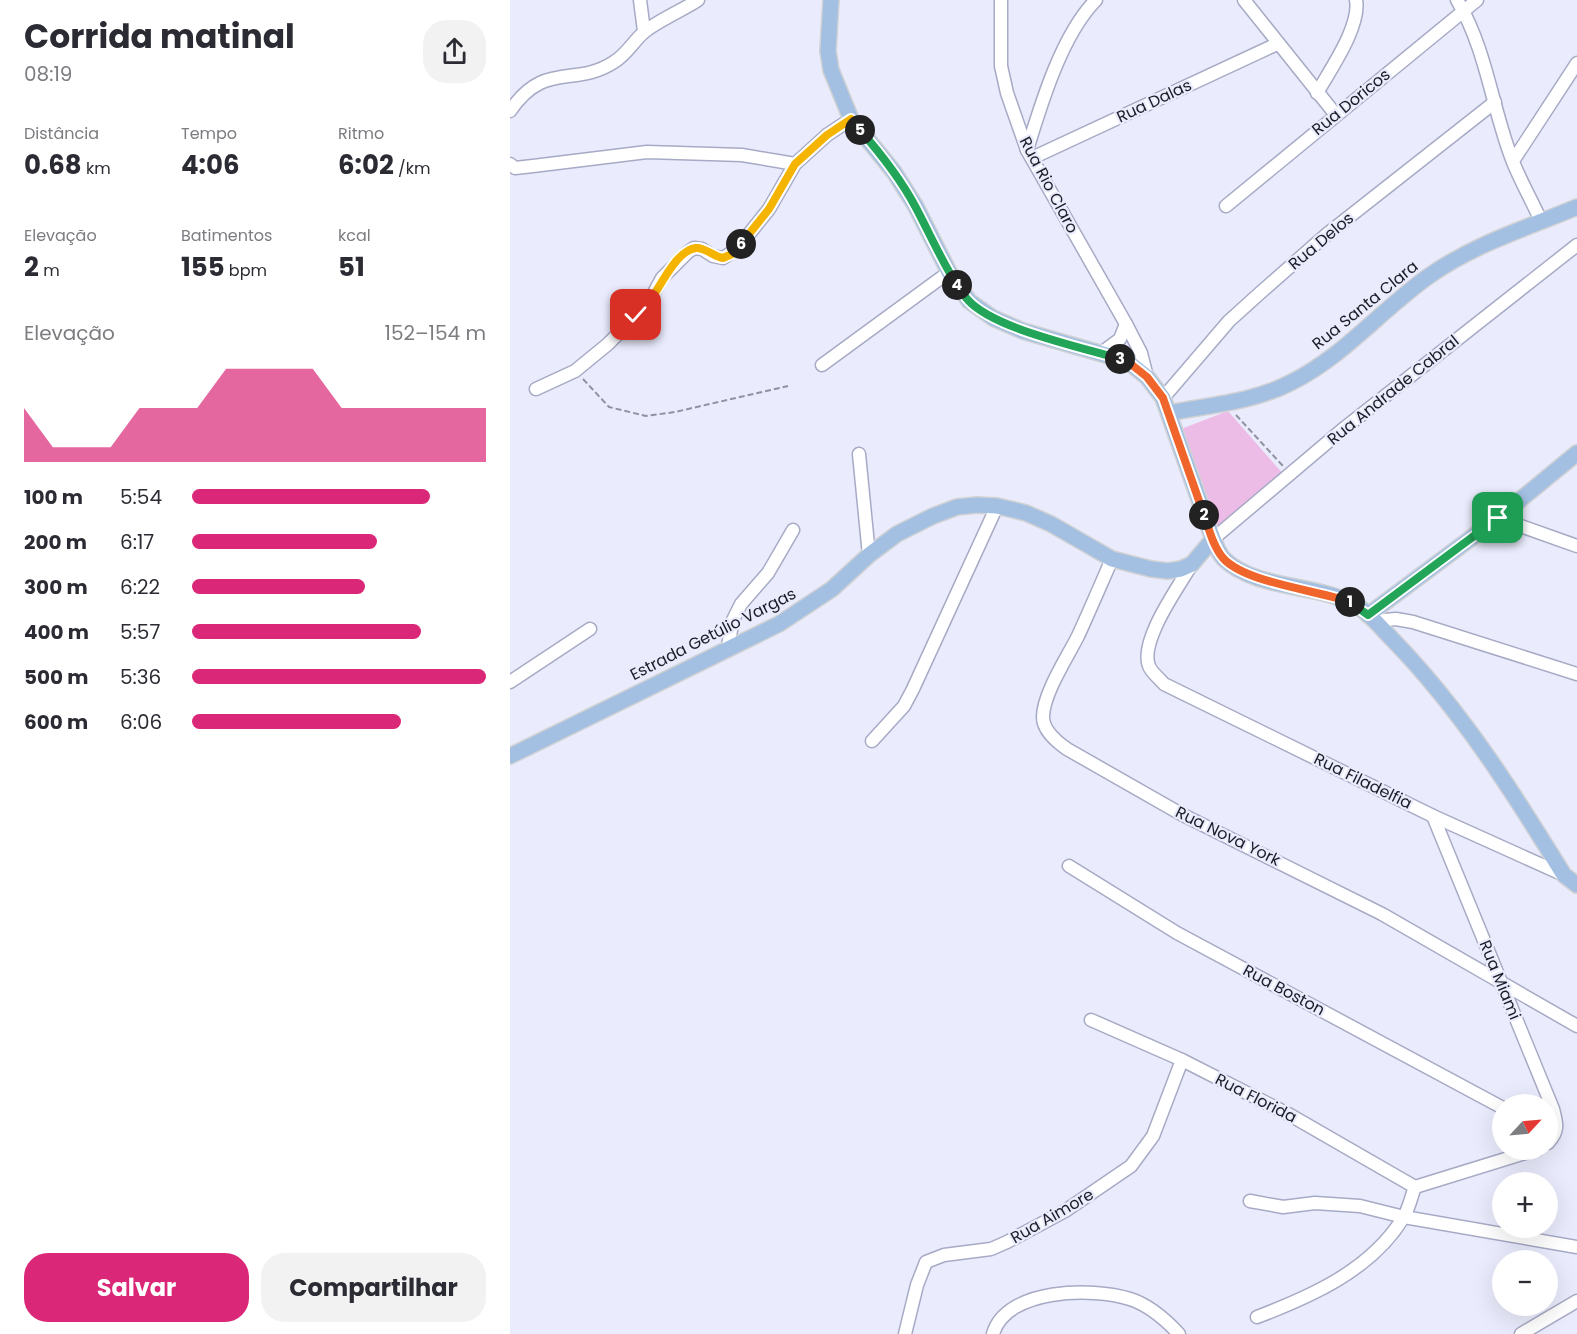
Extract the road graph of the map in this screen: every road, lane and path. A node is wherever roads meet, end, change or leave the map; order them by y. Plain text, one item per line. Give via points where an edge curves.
1 (640, 0) edge
2 (698, 0) edge
3 (831, 0) edge
4 (1001, 0) edge
5 (1096, 0) edge
6 (1244, 0) edge
7 (1356, 0) edge
8 (1477, 0) edge
9 (1460, 5) edge
10 (644, 31) junction
11 (1277, 44) junction
12 (1577, 63) edge
13 (1317, 93) junction
14 (1495, 102) junction
15 (510, 111) edge
16 (1336, 115) junction
17 (851, 119) junction
18 (1030, 154) junction
19 (1513, 161) junction
20 (510, 164) edge
21 (795, 164) junction
22 (1226, 206) dead end
23 (1577, 207) edge
24 (1541, 221) junction
25 (1577, 244) edge
26 (949, 272) junction
27 (1126, 324) junction
28 (1101, 353) junction
29 (822, 365) dead end
30 (575, 371) junction
31 (1147, 377) junction
32 (788, 386) dead end
33 (536, 389) dead end
34 (1226, 404) junction
35 (1166, 406) junction
36 (1577, 453) edge
37 (859, 454) dead end
38 (1290, 474) junction
39 (997, 506) junction
40 (1498, 518) junction
41 (793, 530) dead end
42 (1213, 539) junction
43 (1577, 546) edge
44 (869, 555) junction
45 (1112, 559) junction
46 (1192, 564) junction
47 (1371, 618) junction
48 (590, 629) dead end
49 (727, 651) junction
50 (1576, 676) edge
51 (510, 683) edge
52 (872, 741) dead end
53 (510, 756) edge
54 (1433, 816) junction
55 (1069, 866) dead end
56 (1564, 874) junction
57 (1577, 885) edge
58 (1499, 981) junction
59 (1091, 1020) dead end
60 (1577, 1026) edge
61 (1182, 1060) junction
62 (1547, 1094) edge
63 (1492, 1102) edge
64 (1502, 1160) edge
65 (1415, 1187) junction
66 (1250, 1201) dead end
67 (1404, 1217) junction
68 (1577, 1247) edge
69 (1577, 1301) edge
70 (1257, 1317) dead end
71 (905, 1334) edge
72 (993, 1334) edge
73 (1179, 1334) edge
74 (1521, 1334) edge

1 - 10 street
2 - 10 street
3 - 17 main road via 831,70
4 - 18 street, Rua Rio Claro via 1001,66
5 - 18 street via 1067,43 1043,98
6 - 11 street
7 - 13 street via 1349,35
8 - 9 street, Rua Doricos
9 - 14 street
9 - 16 street, Rua Doricos
10 - 15 street via 615,62 535,84
11 - 13 street
11 - 18 street, Rua Dalas
12 - 19 street
13 - 16 street
14 - 19 street
14 - 35 street, Rua Delos via 1326,235 1229,321
16 - 22 street, Rua Doricos
17 - 21 street
17 - 26 main road via 894,172
18 - 27 street, Rua Rio Claro
19 - 24 street
20 - 21 street via 515,168 647,152 742,155
21 - 30 street via 769,209 737,249 723,258 702,249 687,252 662,278 649,302
23 - 24 main road, Rua Santa Clara
24 - 34 main road, Rua Santa Clara via 1468,252 1428,276 1347,344 1292,382
25 - 38 street, Rua Andrade Cabral
26 - 28 main road via 969,301 993,318 1023,331
26 - 29 street
27 - 28 street via 1120,339
27 - 31 street, Rua Rio Claro via 1141,353
28 - 31 main road via 1127,361
30 - 32 path via 609,407 646,416
30 - 33 street
31 - 35 main road
34 - 35 main road, Rua Santa Clara
34 - 38 path
35 - 42 main road
36 - 40 main road
37 - 44 street
38 - 42 street, Rua Andrade Cabral
39 - 44 main road, Estrada Getúlio Vargas via 957,507 933,516 897,534
39 - 45 main road, Estrada Getúlio Vargas via 1051,524
39 - 52 street via 904,706
40 - 43 street
40 - 47 main road
41 - 49 street via 768,573 732,620
42 - 46 main road
42 - 47 main road via 1222,557 1234,567 1353,603
44 - 49 main road, Estrada Getúlio Vargas via 807,607
45 - 46 main road, Estrada Getúlio Vargas via 1168,571
45 - 58 street, Rua Nova York via 1049,693 1043,717 1055,740 1181,813 1382,914
46 - 54 street, Rua Filadelfia via 1150,636 1149,667 1164,684
47 - 50 street via 1413,622
47 - 56 main road via 1465,724
48 - 51 street
49 - 53 main road, Estrada Getúlio Vargas
54 - 56 street, Rua Filadelfia
54 - 58 street, Rua Miami
55 - 63 street, Rua Boston via 1177,933
56 - 57 main road
58 - 60 street, Rua Nova York
58 - 62 street, Rua Miami
59 - 61 street, Rua Florida
61 - 65 street, Rua Florida via 1290,1115
61 - 71 street, Rua Aimore via 1153,1136 1131,1166 1065,1211 991,1249 926,1262
64 - 65 street
65 - 67 street
66 - 67 street via 1282,1207 1315,1203 1360,1206
67 - 68 street
67 - 70 street via 1380,1246 1349,1273 1307,1298
69 - 74 street
72 - 73 street via 1002,1317 1017,1305 1051,1294 1106,1294 1132,1300

